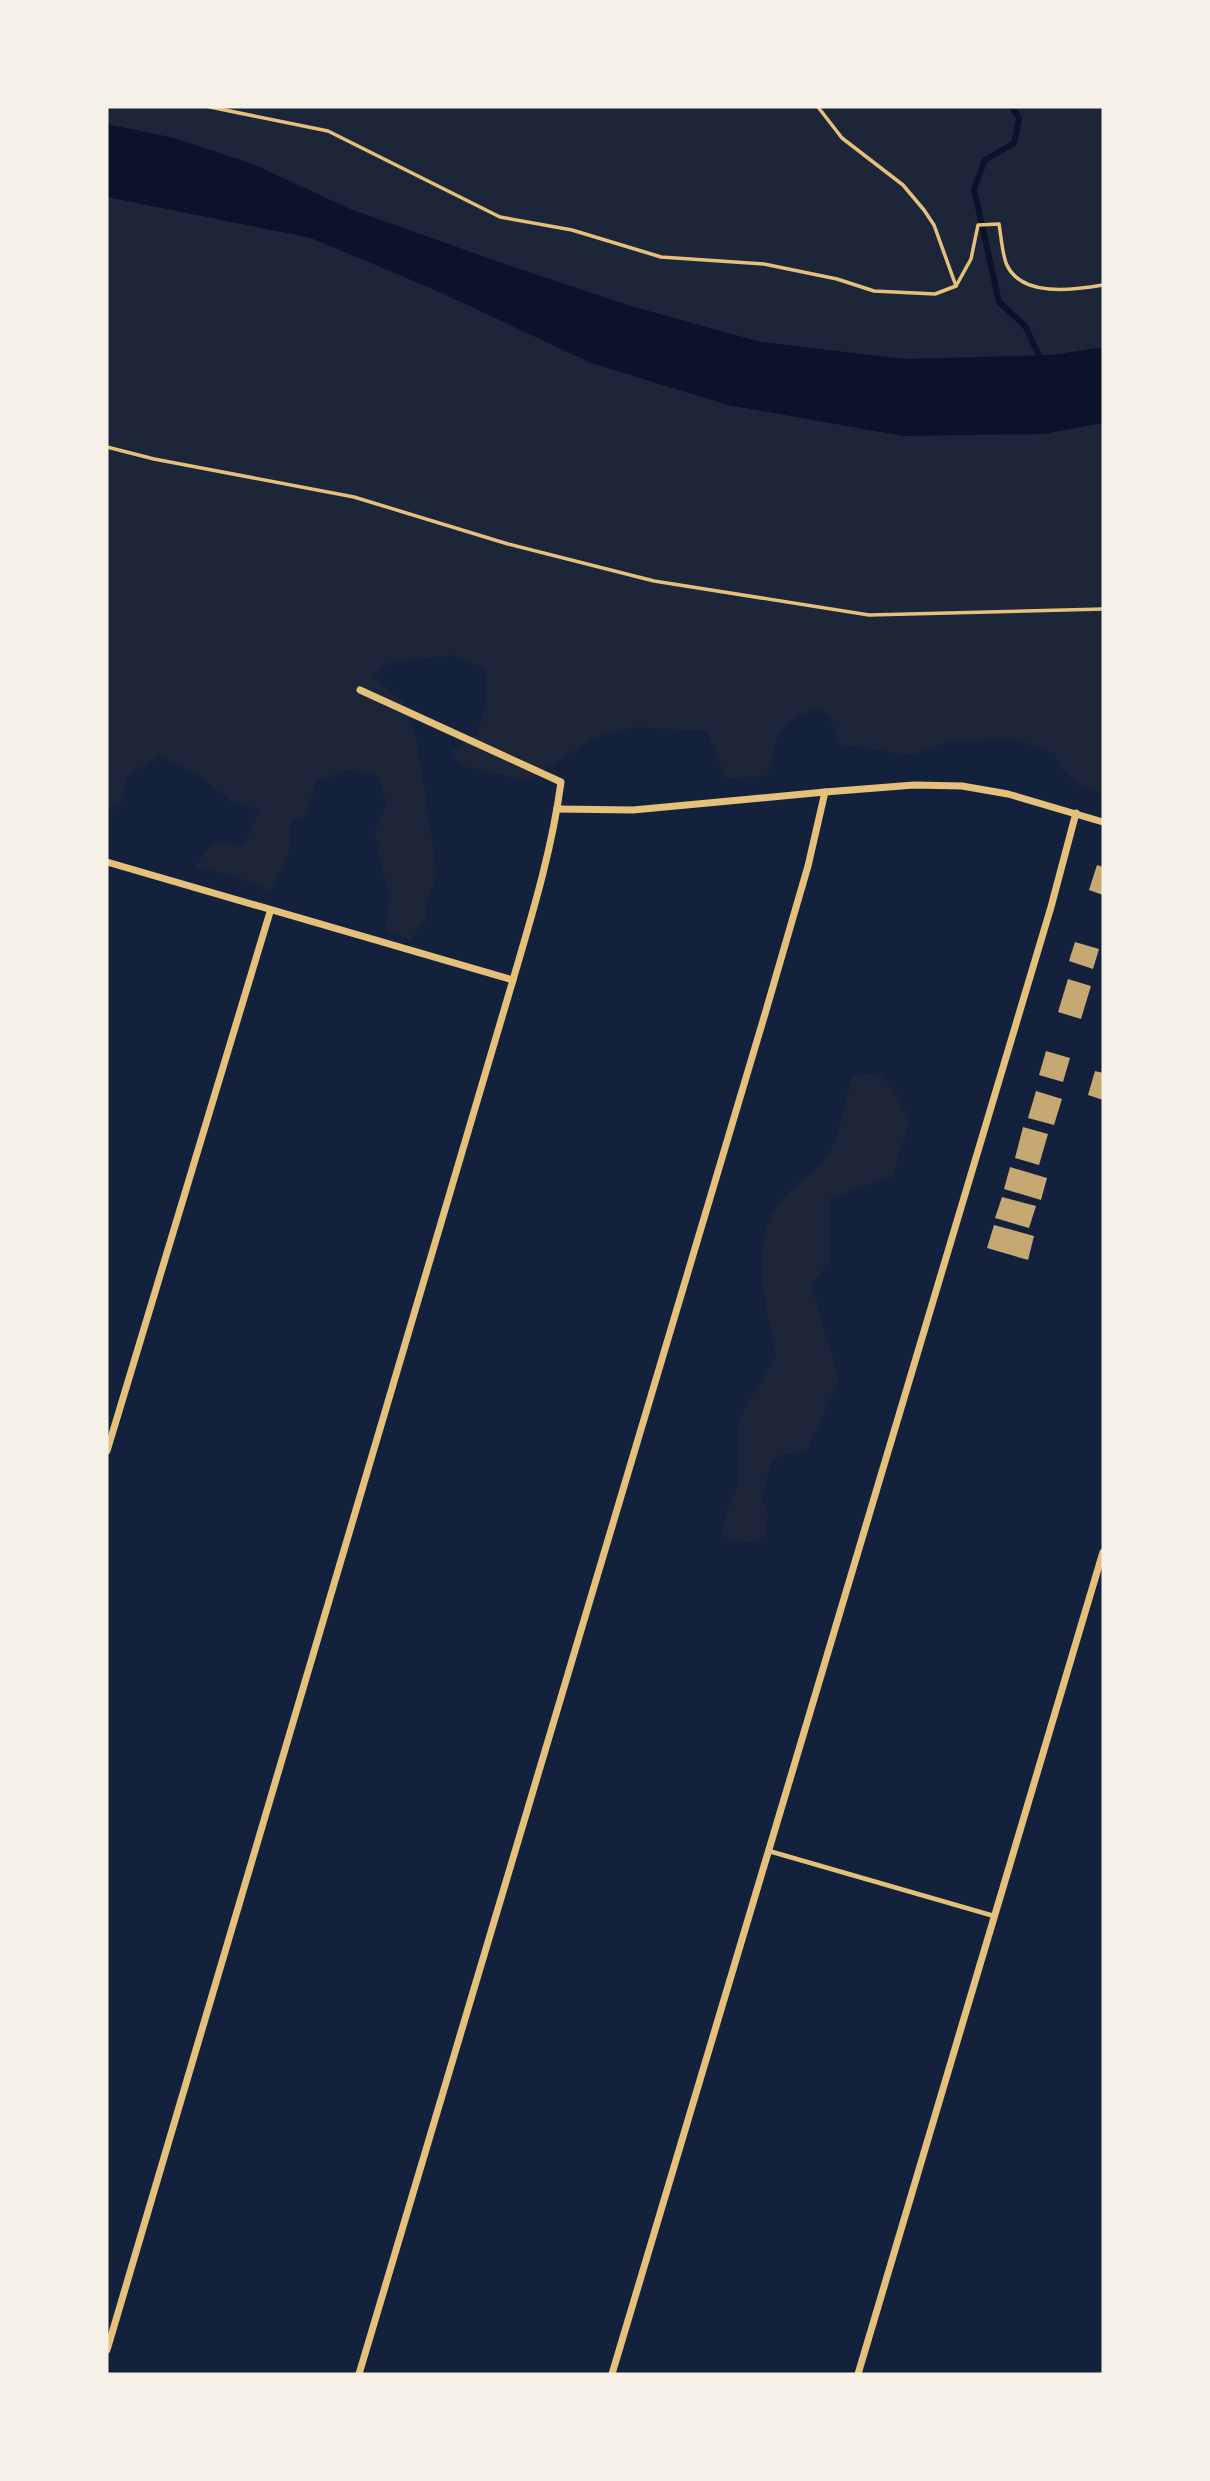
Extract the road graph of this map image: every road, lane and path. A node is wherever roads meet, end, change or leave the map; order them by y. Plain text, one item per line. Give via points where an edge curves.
1 (210, 107) edge
2 (818, 107) edge
3 (1103, 285) edge
4 (956, 286) junction
5 (107, 447) edge
6 (1103, 609) edge
7 (360, 690) dead end
8 (825, 792) junction
9 (557, 809) junction
10 (1076, 813) junction
11 (1103, 822) edge
12 (107, 862) edge
13 (270, 912) junction
14 (513, 980) junction
15 (107, 1451) edge
16 (1103, 1552) edge
17 (768, 1851) junction
18 (994, 1916) junction
19 (107, 2350) edge
20 (359, 2374) edge
21 (612, 2374) edge
22 (858, 2374) edge

1 - 4 path via 313,126 499,217 572,230 661,257 764,264 896,294 935,293
2 - 4 path via 842,138 903,185 924,210
3 - 4 path via 1051,289 1022,281 1007,265 999,224 978,225 971,259
5 - 6 path via 354,497 508,544 654,581 869,615
7 - 9 street via 561,782
8 - 9 street via 633,810
8 - 10 street via 962,786
8 - 20 street via 769,1001
9 - 14 street
10 - 11 street
10 - 17 street
12 - 13 street
13 - 14 street
13 - 15 street
14 - 19 street
16 - 18 street
17 - 18 lane
17 - 21 street
18 - 22 street

